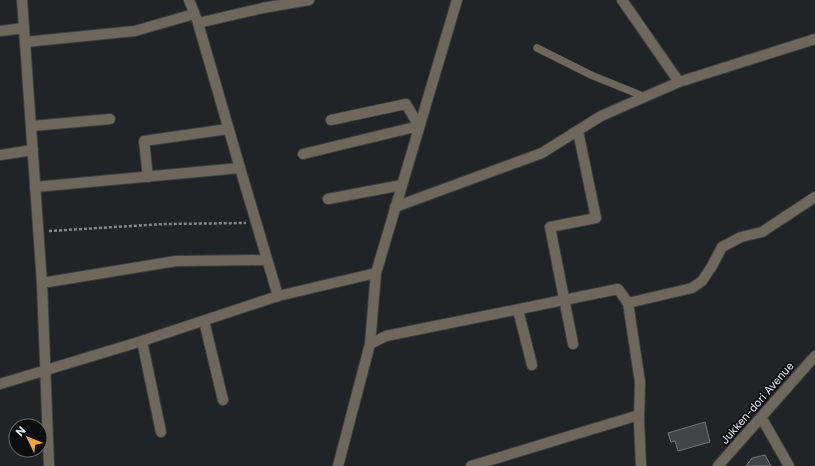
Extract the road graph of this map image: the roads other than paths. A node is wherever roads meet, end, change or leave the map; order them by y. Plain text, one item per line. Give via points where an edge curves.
1 (22, 0) edge
2 (189, 0) edge
3 (309, 0) edge
4 (457, 0) edge
5 (622, 0) edge
6 (262, 4) edge
7 (194, 14) junction
8 (198, 23) junction
9 (24, 28) junction
10 (0, 31) edge
11 (815, 38) edge
12 (25, 42) junction
13 (537, 48) dead end
14 (679, 82) junction
15 (645, 97) junction
16 (110, 119) dead end
17 (331, 120) dead end
18 (32, 126) junction
19 (419, 126) junction
20 (228, 129) junction
21 (578, 131) junction
22 (33, 150) junction
23 (303, 154) dead end
24 (0, 155) edge
25 (240, 168) junction
26 (148, 177) junction
27 (402, 185) junction
28 (35, 187) junction
29 (815, 197) edge
30 (328, 199) dead end
31 (395, 207) junction
32 (267, 260) junction
33 (376, 273) junction
34 (42, 283) junction
35 (278, 296) junction
36 (564, 300) junction
37 (628, 303) junction
38 (518, 310) junction
39 (204, 321) junction
40 (142, 341) junction
41 (370, 344) junction
42 (573, 344) dead end
43 (815, 356) edge
44 (532, 365) dead end
45 (46, 370) junction
46 (0, 384) edge
47 (223, 400) dead end
48 (639, 415) junction
49 (761, 417) junction
50 (161, 432) dead end
51 (49, 466) edge
52 (338, 466) edge
53 (471, 466) edge
54 (641, 466) edge
55 (718, 466) edge
56 (789, 466) edge

1 - 9 street
2 - 7 street
3 - 6 street
4 - 19 street
5 - 14 street
6 - 8 street
7 - 8 street
7 - 12 street via 135,31
8 - 20 street
9 - 10 street
9 - 12 street
11 - 14 street
12 - 18 street
13 - 15 lane
14 - 15 street
15 - 21 street via 601,116
16 - 18 street
17 - 19 street via 406,104
18 - 22 street
19 - 23 street
19 - 27 street
20 - 25 street
20 - 26 street via 144,141
21 - 31 street via 542,153
21 - 36 street via 596,218 550,227
22 - 24 street
22 - 28 street
25 - 26 street
25 - 32 street
26 - 28 street
27 - 30 street
27 - 31 street
28 - 34 street
29 - 37 street via 762,232 722,247 702,281 692,288
31 - 33 street
32 - 34 street via 176,261
32 - 35 street
33 - 35 street
33 - 41 street
34 - 45 street
35 - 39 street
36 - 37 street via 618,289
36 - 38 street
36 - 42 street
37 - 48 street via 640,382
38 - 41 street via 386,336
38 - 44 street
39 - 40 street
39 - 47 street
40 - 45 street
40 - 50 street
41 - 52 street
43 - 49 street, Jukken-dori Avenue
45 - 46 street
45 - 51 street
48 - 53 street
48 - 54 street
49 - 55 street, Jukken-dori Avenue
49 - 56 street

